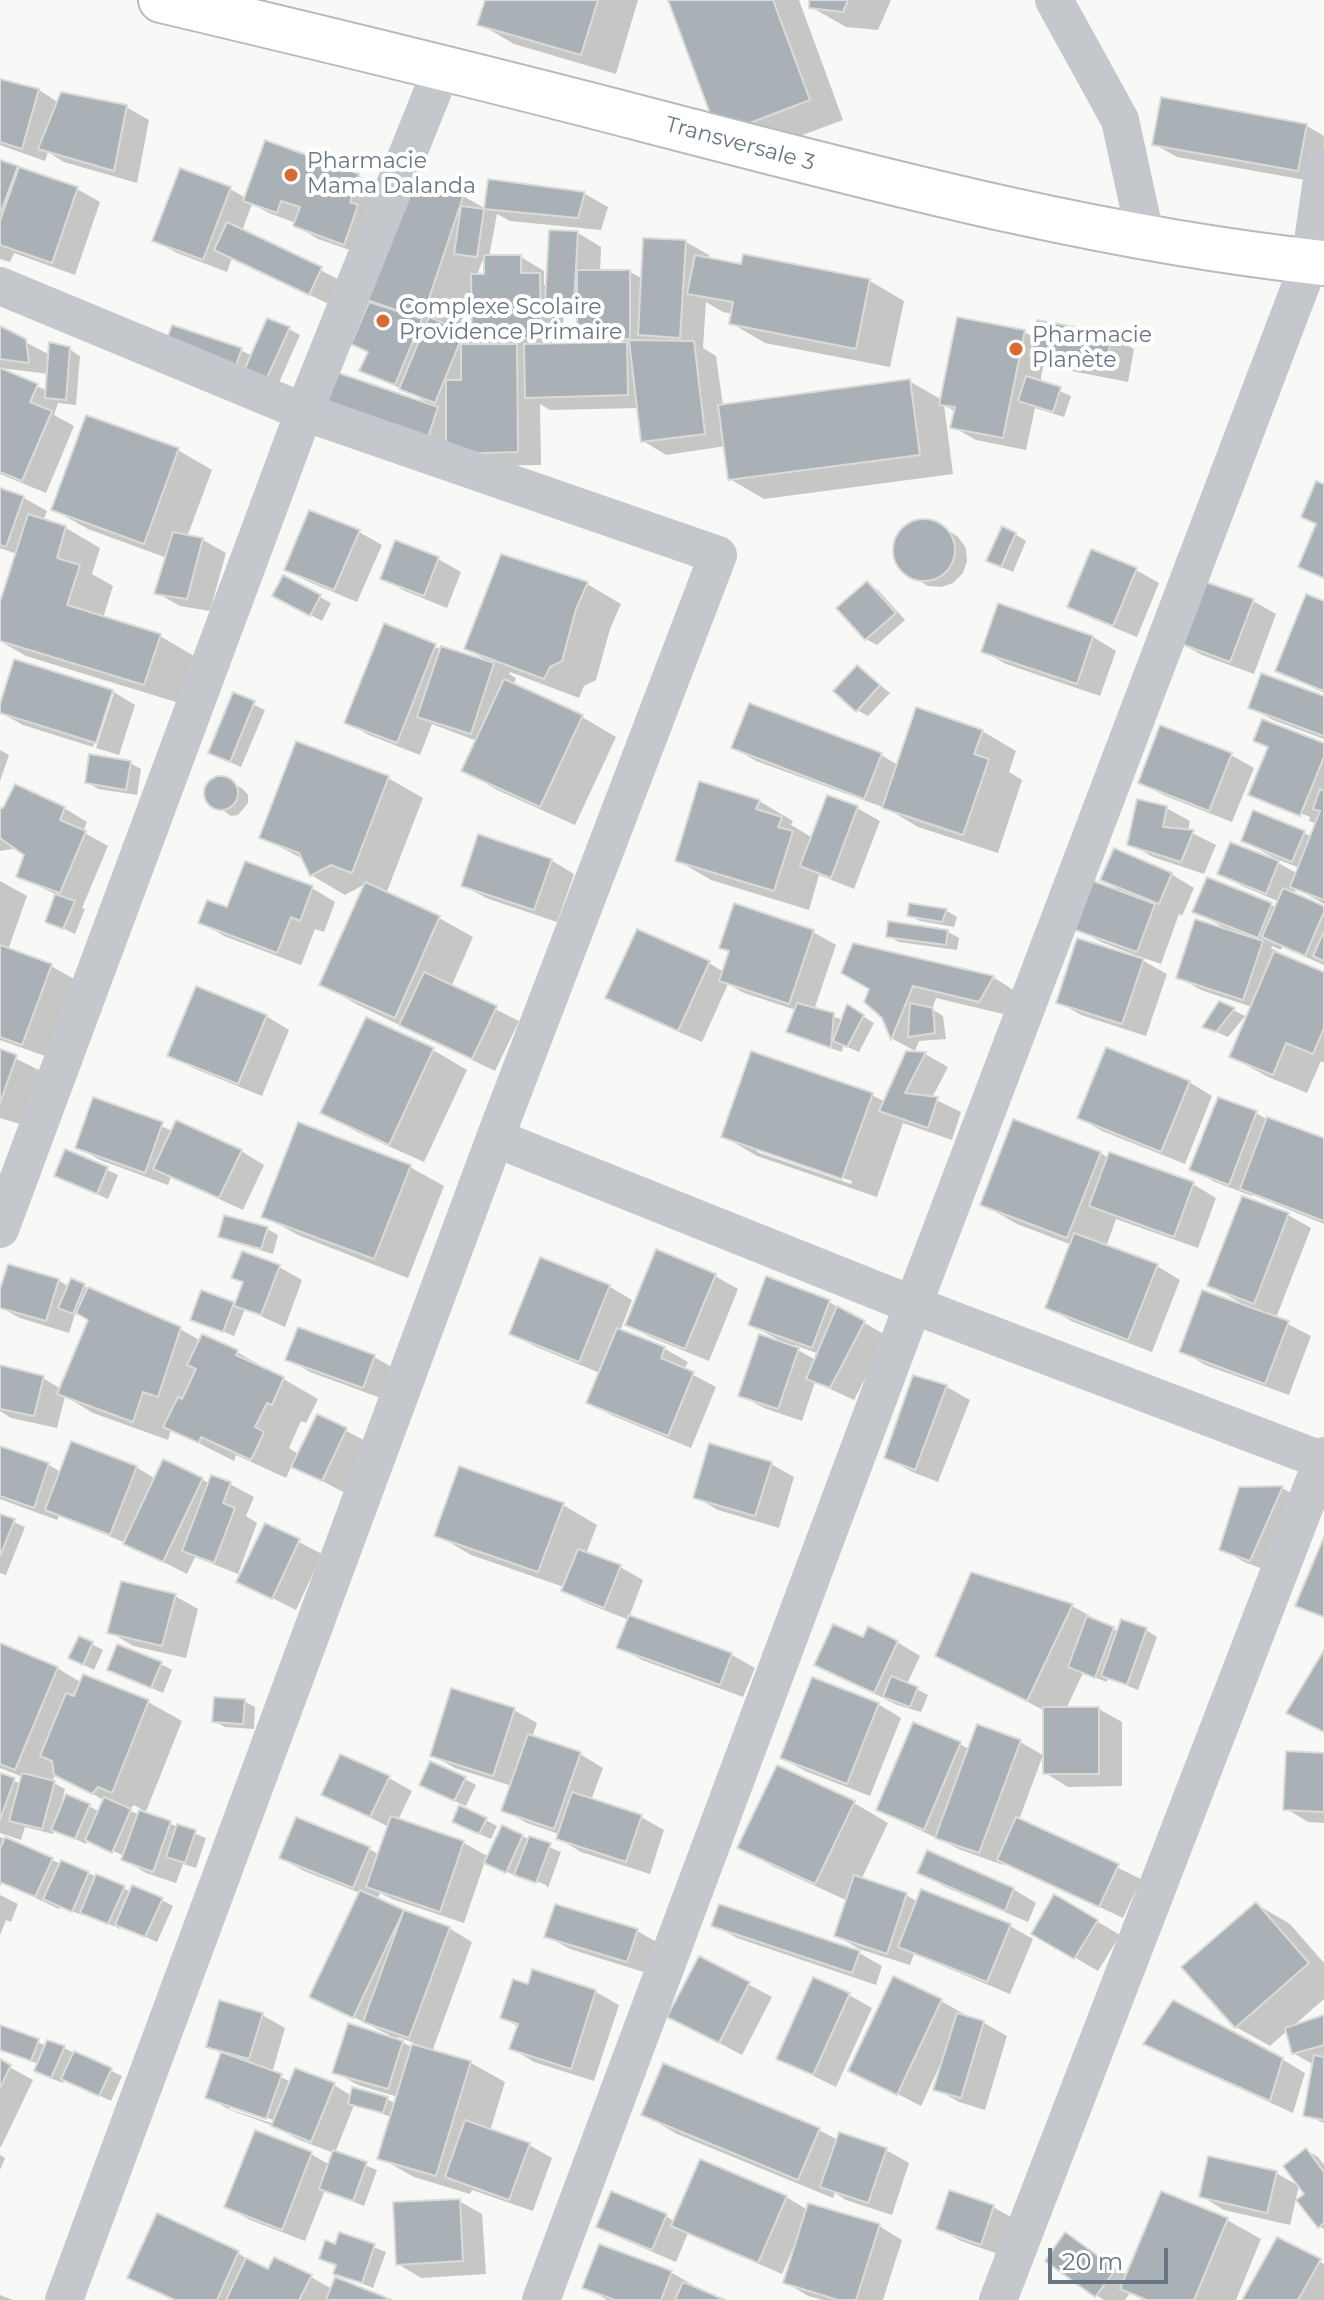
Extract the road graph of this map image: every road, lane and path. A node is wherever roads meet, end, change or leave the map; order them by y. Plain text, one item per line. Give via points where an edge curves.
1 (161, 0) edge
2 (1054, 0) edge
3 (242, 10) edge
4 (443, 66) junction
5 (1324, 166) edge
6 (1146, 239) junction
7 (1317, 262) edge
8 (0, 286) edge
9 (304, 412) junction
10 (495, 1138) junction
11 (0, 1229) edge
12 (913, 1305) junction
13 (1324, 1459) edge
14 (64, 2300) edge
15 (541, 2300) edge
16 (998, 2300) edge

1 - 3 main road, Transversale 3
2 - 6 street via 1120,120
3 - 4 main road, Transversale 3
4 - 6 main road, Transversale 3 via 891,183
4 - 9 street
5 - 7 street
6 - 7 main road, Transversale 3
7 - 12 street
8 - 9 street
9 - 10 street via 718,555
9 - 11 street
10 - 12 street
10 - 14 street
12 - 13 street
12 - 15 street
13 - 16 street

